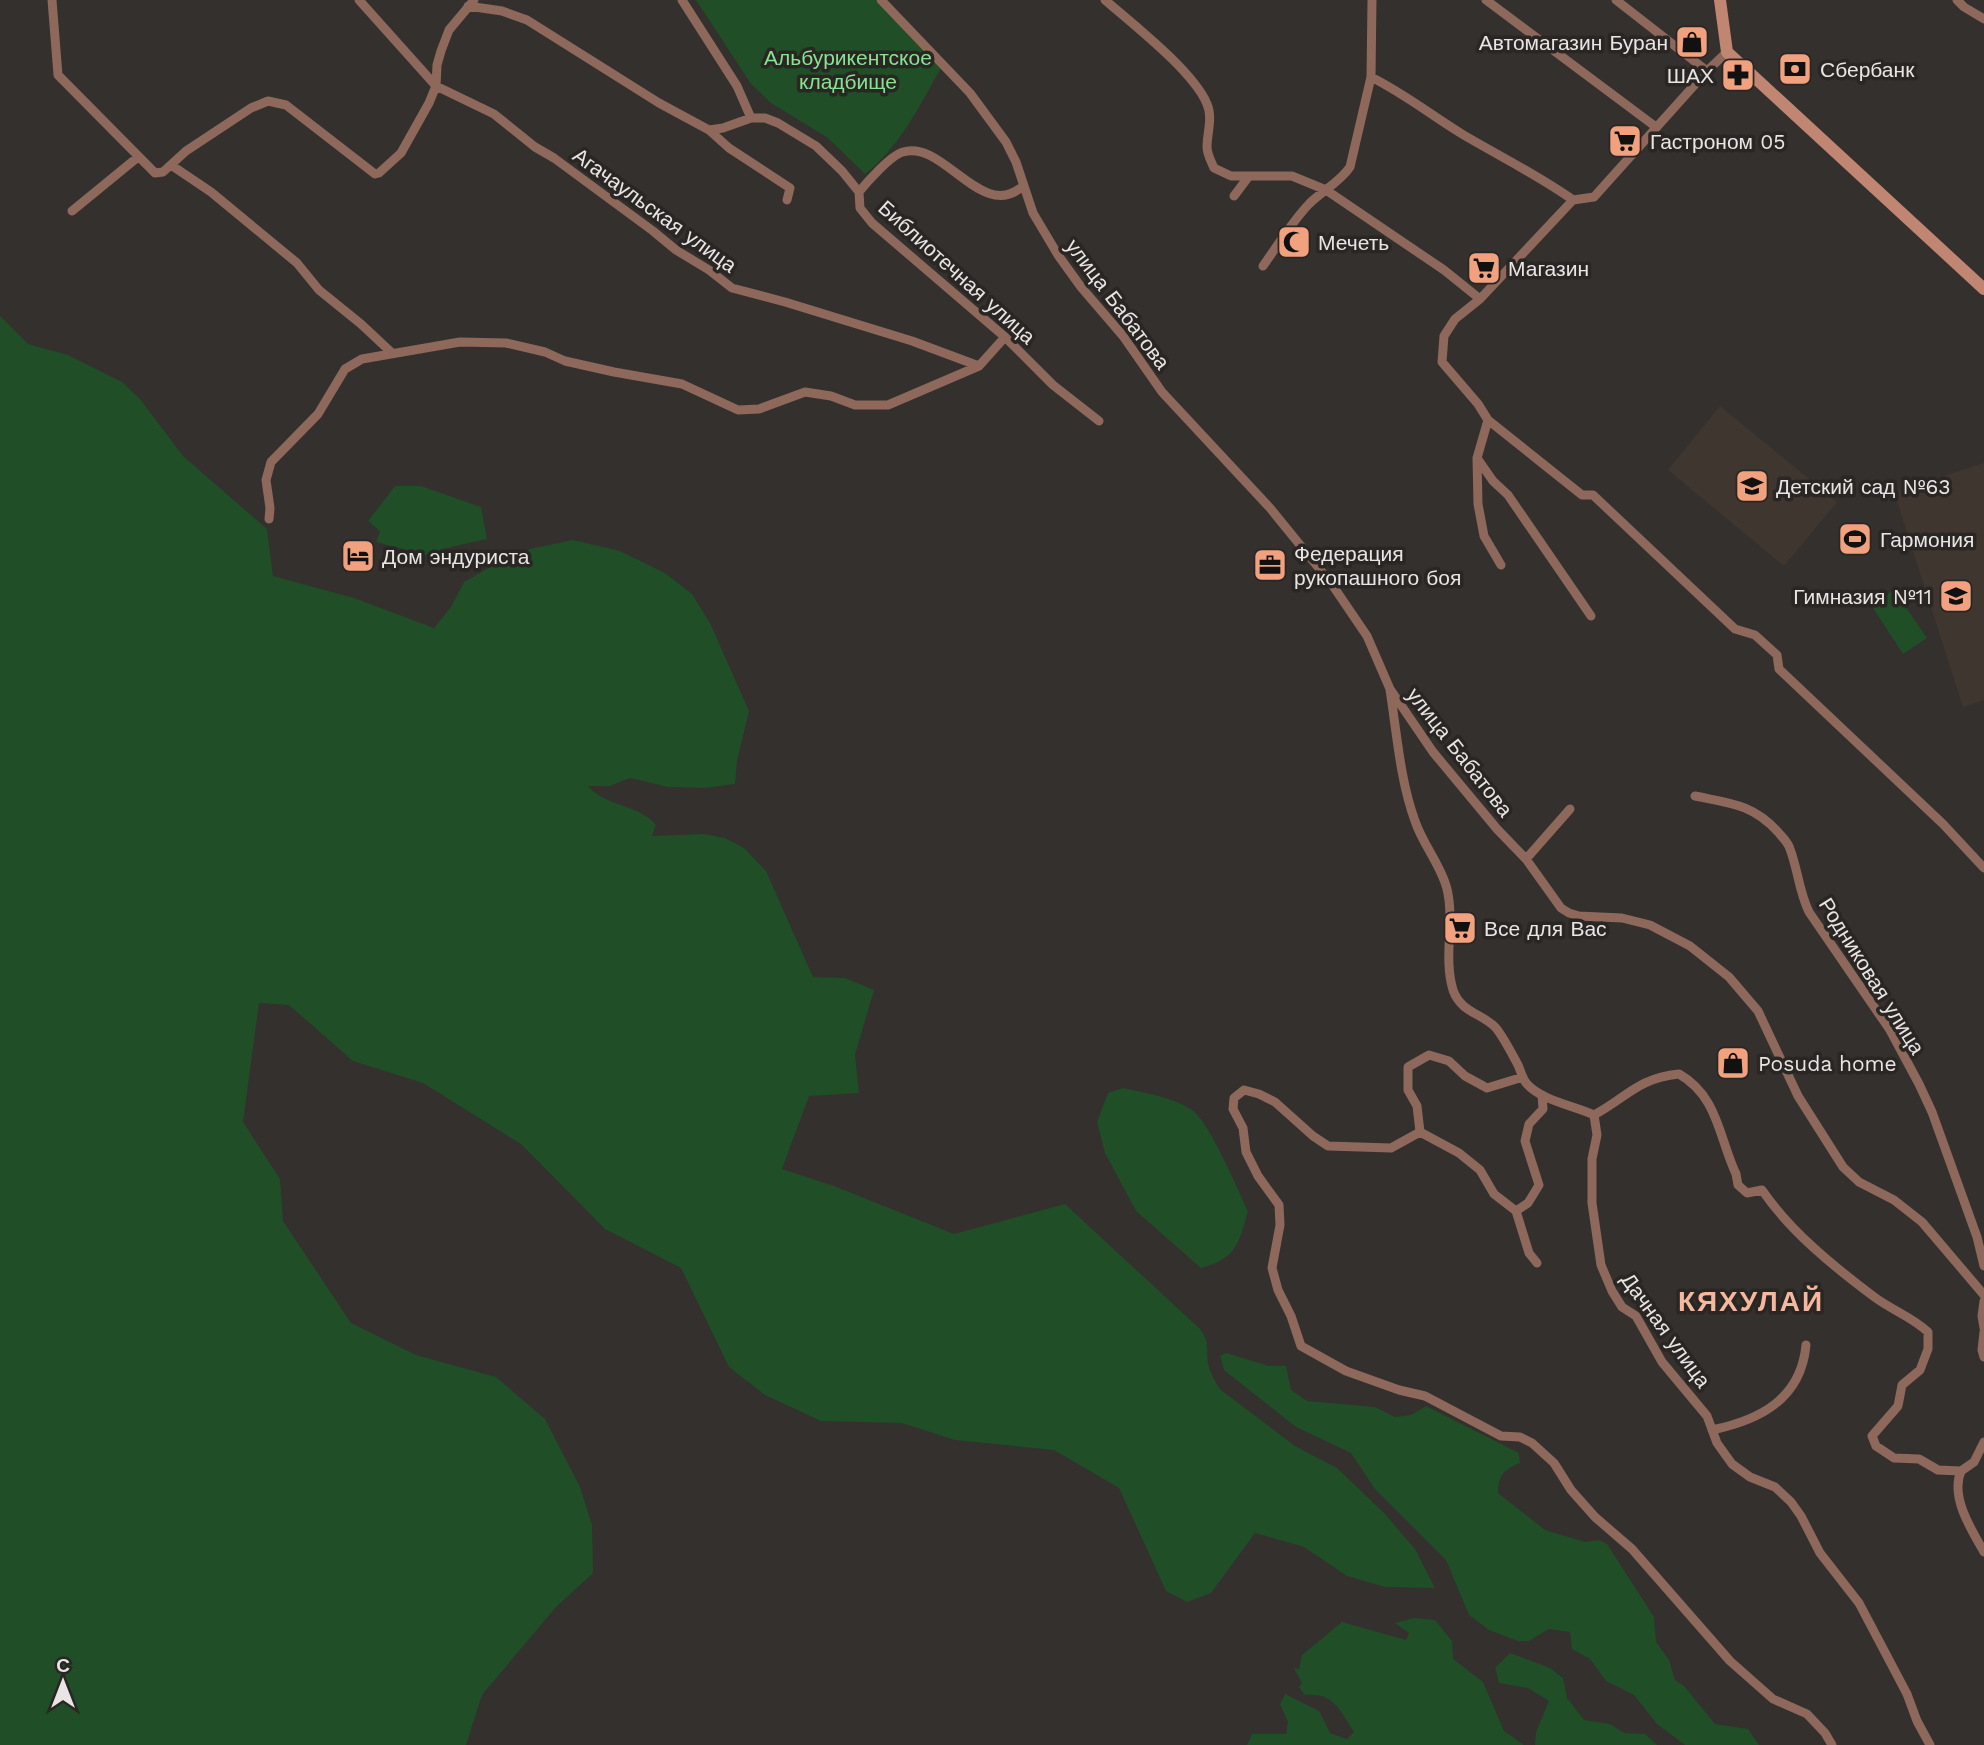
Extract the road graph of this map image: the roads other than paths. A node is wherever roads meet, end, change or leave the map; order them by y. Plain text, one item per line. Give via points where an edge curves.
1 (52, 0) edge
2 (359, 0) edge
3 (682, 0) edge
4 (881, 0) edge
5 (1105, 0) edge
6 (1372, 0) edge
7 (1486, 0) edge
8 (1616, 0) edge
9 (1720, 0) edge
10 (1957, 0) edge
11 (471, 3) edge
12 (1984, 19) edge
13 (1727, 52) junction
14 (1707, 71) junction
15 (1371, 78) junction
16 (436, 86) junction
17 (751, 118) junction
18 (1656, 127) junction
19 (709, 130) junction
20 (138, 157) junction
21 (171, 165) junction
22 (1249, 176) junction
23 (1023, 186) junction
24 (1325, 190) junction
25 (859, 192) junction
26 (1234, 197) dead end
27 (787, 200) dead end
28 (1573, 200) junction
29 (72, 211) dead end
30 (1263, 266) dead end
31 (1984, 289) edge
32 (1480, 299) junction
33 (1005, 337) junction
34 (392, 353) junction
35 (979, 366) junction
36 (1488, 420) junction
37 (1099, 421) dead end
38 (1477, 458) junction
39 (269, 519) dead end
40 (1500, 565) dead end
41 (1591, 616) dead end
42 (1390, 689) junction
43 (1695, 796) dead end
44 (1570, 809) dead end
45 (1526, 859) junction
46 (1984, 868) edge
47 (1523, 1077) junction
48 (1542, 1095) junction
49 (1594, 1115) junction
50 (1420, 1132) junction
51 (1516, 1211) junction
52 (1537, 1263) dead end
53 (1984, 1266) edge
54 (1984, 1295) edge
55 (1984, 1301) edge
56 (1984, 1330) edge
57 (1807, 1345) dead end
58 (1984, 1357) edge
59 (1712, 1430) junction
60 (1984, 1442) edge
61 (1961, 1471) junction
62 (1984, 1552) edge
63 (1832, 1745) edge
64 (1930, 1745) edge

1 - 20 street via 58,75
2 - 16 street, Агачаульская улица
3 - 17 street via 737,86
4 - 23 street, улица Бабатова via 970,93 1006,142
5 - 22 street via 1200,91 1208,107 1207,150 1214,168 1231,176
6 - 15 street
7 - 18 street
8 - 14 street
9 - 13 main road
10 - 12 street
11 - 16 street via 453,23 440,51
11 - 19 street via 527,20
13 - 14 street
13 - 31 main road
14 - 18 street
15 - 24 street via 1350,167
15 - 28 street
16 - 21 street via 401,153 379,173 370,172 286,105 268,101 251,108
16 - 35 street, Агачаульская улица via 494,114 733,288
17 - 19 street
17 - 25 street, Библиотечная улица via 765,118 816,146
18 - 28 street via 1594,197
19 - 27 street via 790,188
20 - 21 street via 155,173
20 - 29 street
21 - 34 street via 297,263 320,290
22 - 24 street via 1292,176
22 - 26 street
23 - 25 street via 1006,196 996,195 931,157 904,151
23 - 42 street, улица Бабатова via 1033,213 1081,287 1162,391 1270,508 1331,583 1367,635
24 - 30 street via 1297,218
24 - 32 street
25 - 33 street, Библиотечная улица via 860,208 872,223
28 - 32 street
32 - 36 street via 1455,319 1441,348 1442,362
33 - 35 street
33 - 37 street, Библиотечная улица via 1053,385
34 - 35 street via 460,342 506,343 565,361 682,384 737,410 759,409 805,392 855,405 888,405
34 - 39 street via 362,359 345,369 318,414 271,462 266,480
36 - 38 street
36 - 46 street via 1582,495 1593,495 1735,629 1755,635 1777,655 1779,670
38 - 40 street via 1484,536
38 - 41 street
42 - 45 street, улица Бабатова via 1433,752
42 - 47 street via 1409,803 1448,891 1453,990 1462,1006 1495,1028
43 - 53 street, Родниковая улица via 1752,810 1789,845 1809,912 1890,1030 1923,1094
44 - 45 street
45 - 54 street, улица Бабатова via 1555,902 1569,914 1622,918 1650,926 1690,946 1730,977 1758,1012 1798,1096 1843,1167 1922,1222
47 - 48 street
47 - 50 street via 1486,1088 1449,1060 1429,1055 1408,1067 1408,1090 1417,1106
48 - 49 street
48 - 51 street via 1543,1109 1529,1124 1525,1141 1539,1185 1528,1203
49 - 59 street, Дачная улица via 1597,1135 1590,1183 1601,1265 1622,1307 1636,1316 1662,1362 1707,1416
49 - 61 street via 1636,1086 1679,1074 1692,1081 1714,1112 1738,1185 1746,1193 1762,1190 1782,1217 1824,1257 1928,1332 1928,1349 1920,1370 1902,1385 1898,1406 1872,1436 1876,1446 1894,1458 1919,1459 1938,1471
50 - 51 street via 1480,1170 1494,1194
50 - 63 street via 1391,1148 1328,1146 1275,1101 1244,1090 1234,1098 1246,1152 1279,1205 1272,1268 1301,1346 1346,1371 1425,1396 1501,1436 1532,1443 1730,1661 1773,1699 1807,1714
51 - 52 street via 1529,1253
55 - 56 street
56 - 58 street
57 - 59 street via 1799,1377 1776,1403 1741,1424
59 - 64 street, Дачная улица via 1732,1464 1775,1487 1801,1516 1819,1553 1859,1603
60 - 61 street via 1974,1462
61 - 62 street via 1959,1501

